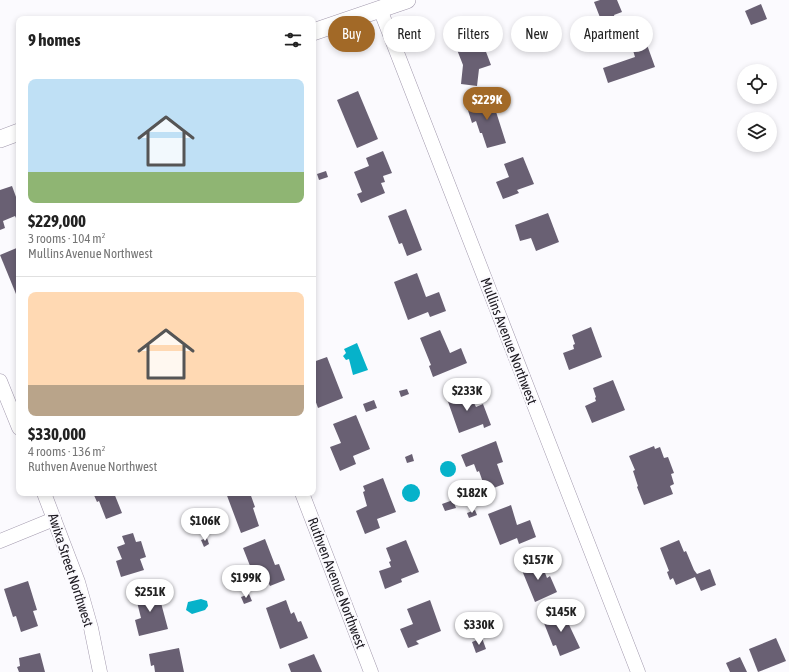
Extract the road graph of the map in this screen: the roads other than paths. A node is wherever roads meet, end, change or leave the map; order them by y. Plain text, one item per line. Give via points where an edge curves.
1 (407, 0) edge
2 (380, 9) junction
3 (316, 31) edge
4 (16, 133) edge
5 (0, 139) edge
6 (0, 381) edge
7 (16, 421) edge
8 (45, 496) edge
9 (303, 496) edge
10 (54, 519) junction
11 (0, 541) edge
12 (100, 672) edge
13 (371, 672) edge
14 (638, 672) edge

1 - 2 street
2 - 3 street
2 - 14 street, Mullins Avenue Northwest
4 - 5 street
6 - 7 street
8 - 10 street, Awixa Street Northwest
9 - 13 street, Ruthven Avenue Northwest
10 - 11 street
10 - 12 street, Awixa Street Northwest via 84,603

